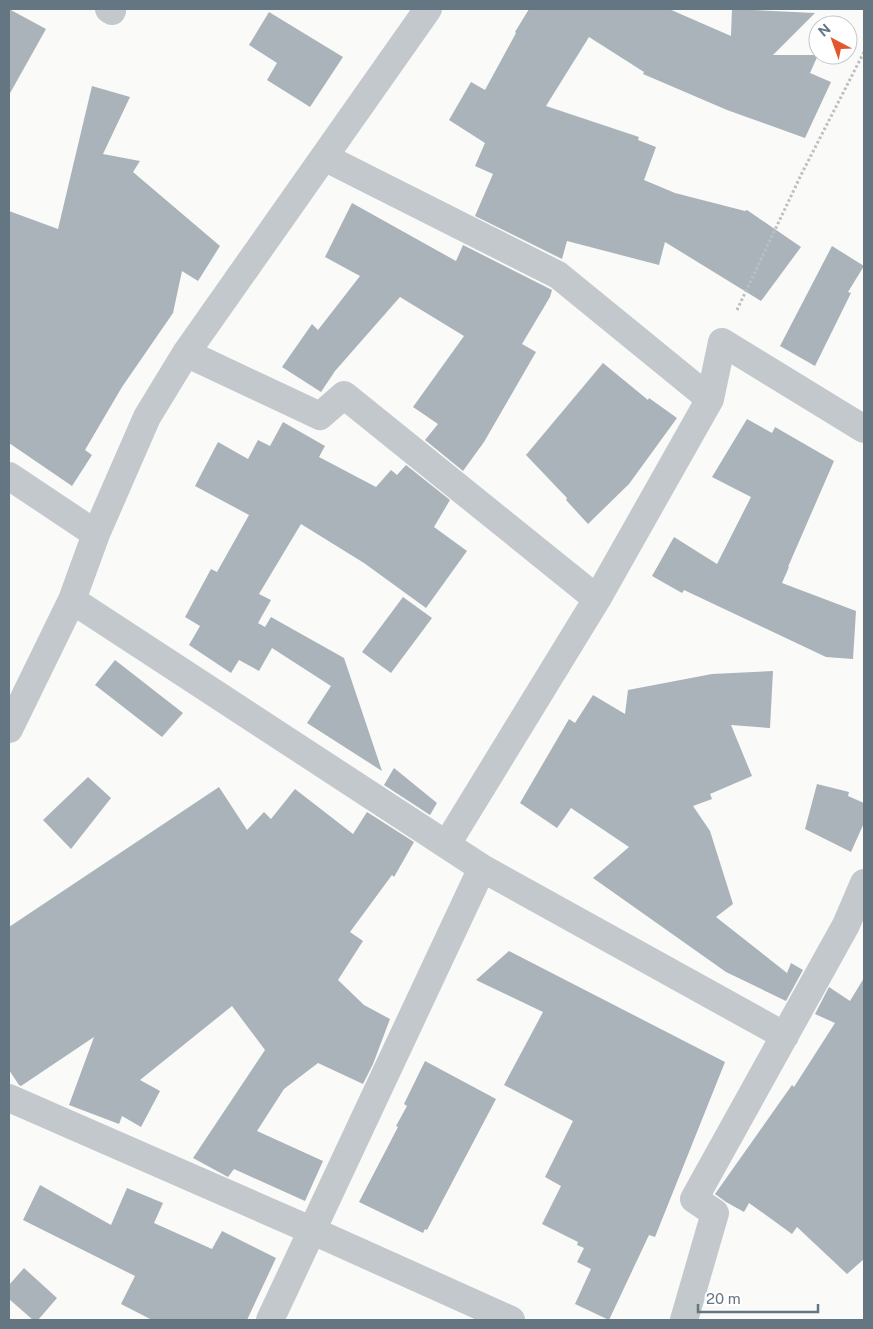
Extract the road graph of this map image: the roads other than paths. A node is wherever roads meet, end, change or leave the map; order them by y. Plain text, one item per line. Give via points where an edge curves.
1 (428, 9) edge
2 (324, 157) junction
3 (186, 354) junction
4 (710, 399) junction
5 (864, 429) edge
6 (9, 476) edge
7 (96, 534) junction
8 (597, 599) junction
9 (72, 600) junction
10 (9, 729) edge
11 (447, 844) junction
12 (482, 868) junction
13 (864, 883) edge
14 (855, 931) edge
15 (784, 1036) junction
16 (9, 1098) edge
17 (312, 1231) junction
18 (270, 1320) edge
19 (511, 1320) edge
20 (684, 1320) edge

1 - 2 street
2 - 3 street
2 - 4 street via 558,275
3 - 7 street via 146,418
3 - 8 street via 320,416 344,395
4 - 5 street via 722,342
4 - 8 street
6 - 7 street
7 - 9 street
8 - 11 street
9 - 10 street
9 - 11 street
11 - 12 street
12 - 15 street
12 - 17 street
13 - 14 street
14 - 15 street
15 - 20 street via 694,1199 715,1213
16 - 17 street
17 - 18 street
17 - 19 street

